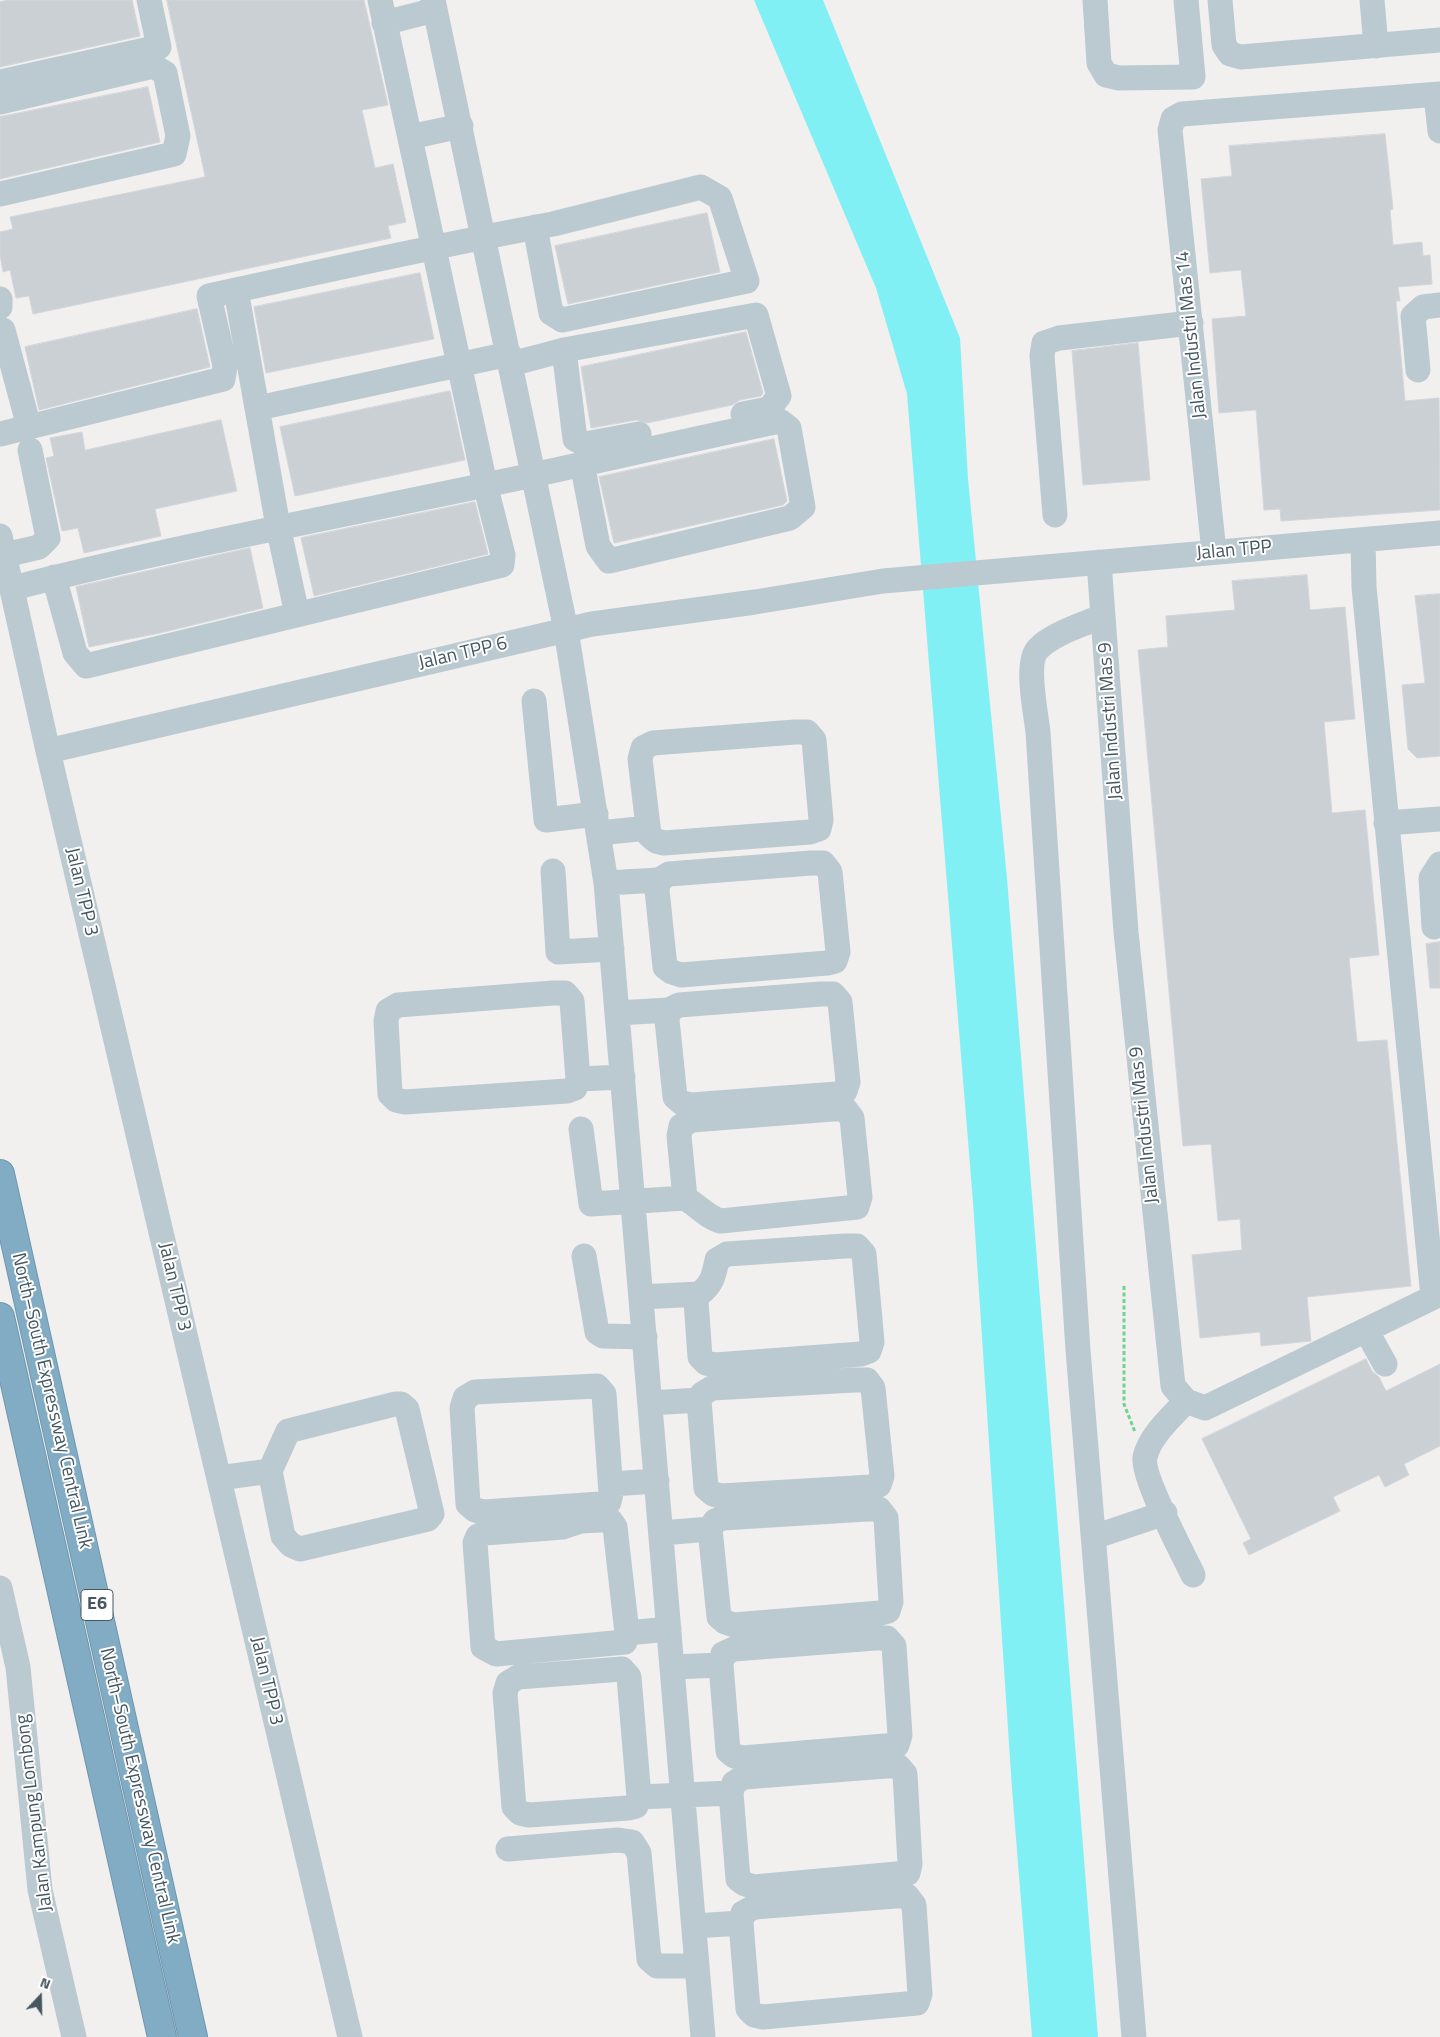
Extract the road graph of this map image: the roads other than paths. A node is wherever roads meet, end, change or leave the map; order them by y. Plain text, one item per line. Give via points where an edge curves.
1 (149, 0) edge
2 (1095, 0) edge
3 (1186, 0) edge
4 (1220, 0) edge
5 (1372, 0) edge
6 (434, 5) edge
7 (382, 12) edge
8 (1440, 40) edge
9 (1376, 46) junction
10 (0, 82) edge
11 (1438, 95) edge
12 (0, 102) edge
13 (461, 126) junction
14 (1440, 131) edge
15 (410, 137) junction
16 (0, 194) edge
17 (535, 227) junction
18 (484, 236) junction
19 (435, 247) junction
20 (236, 290) junction
21 (0, 299) edge
22 (1440, 305) edge
23 (2, 319) edge
24 (1191, 323) junction
25 (564, 350) junction
26 (510, 359) junction
27 (459, 365) junction
28 (1418, 370) dead end
29 (258, 408) junction
30 (0, 434) edge
31 (29, 438) junction
32 (582, 463) junction
33 (534, 475) junction
34 (485, 484) junction
35 (1056, 514) dead end
36 (278, 526) junction
37 (1440, 533) edge
38 (1363, 540) junction
39 (2, 546) edge
40 (1214, 552) junction
41 (1099, 562) junction
42 (54, 577) junction
43 (883, 581) joint
44 (13, 588) junction
45 (297, 614) junction
46 (1103, 616) junction
47 (566, 630) junction
48 (534, 701) dead end
49 (48, 751) junction
50 (1440, 819) edge
51 (597, 823) junction
52 (1386, 823) junction
53 (648, 828) junction
54 (1440, 864) edge
55 (553, 871) dead end
56 (659, 880) junction
57 (606, 883) junction
58 (1434, 927) dead end
59 (612, 949) junction
60 (669, 1010) junction
61 (617, 1013) junction
62 (623, 1077) junction
63 (578, 1079) junction
64 (580, 1129) dead end
65 (0, 1174) edge
66 (685, 1198) junction
67 (633, 1202) junction
68 (584, 1256) dead end
69 (699, 1294) junction
70 (641, 1296) junction
71 (1436, 1296) edge
72 (0, 1317) edge
73 (1366, 1330) junction
74 (645, 1337) junction
75 (1384, 1364) dead end
76 (699, 1400) junction
77 (1186, 1401) junction
78 (650, 1403) junction
79 (270, 1471) junction
80 (219, 1478) junction
81 (657, 1481) junction
82 (610, 1484) junction
83 (1164, 1513) junction
84 (710, 1529) junction
85 (661, 1533) junction
86 (1094, 1537) junction
87 (1193, 1575) dead end
88 (0, 1588) edge
89 (669, 1629) junction
90 (627, 1633) junction
91 (721, 1664) junction
92 (672, 1667) junction
93 (732, 1793) junction
94 (683, 1794) junction
95 (639, 1797) junction
96 (508, 1849) dead end
97 (741, 1923) junction
98 (694, 1926) junction
99 (697, 1966) junction
100 (74, 2037) edge
101 (162, 2037) edge
102 (193, 2037) edge
103 (350, 2037) edge
104 (704, 2037) edge
105 (1134, 2037) edge

1 - 10 street via 159,47
2 - 3 street via 1099,62 1106,75 1118,78 1193,76
4 - 9 street via 1224,45 1230,54 1241,57
5 - 9 street
6 - 7 street
6 - 13 street
7 - 15 street
8 - 9 street
11 - 14 street
11 - 24 street, Jalan Industri Mas 14 via 1182,114 1173,119 1170,130
12 - 16 street via 154,66 165,73 178,136 174,154
13 - 15 street
13 - 18 street
15 - 19 street
17 - 17 street via 701,187 720,198 747,280 562,320 550,313
17 - 18 street
18 - 19 street
18 - 26 street
19 - 20 street
19 - 27 street
20 - 29 street
20 - 31 street via 209,296 225,366 223,379
21 - 23 street
22 - 28 street via 1423,307 1413,316
23 - 31 street
24 - 35 street via 1059,338 1044,343 1042,356
24 - 40 street, Jalan Industri Mas 14
25 - 25 street via 756,315 778,396 769,409 585,444 575,440
25 - 26 street
26 - 27 street
26 - 33 street
27 - 29 street
27 - 34 street
29 - 36 street
30 - 31 street
31 - 39 street via 48,538 39,547
32 - 32 street via 780,420 789,428 803,507 790,518 609,561 598,546
32 - 33 street
33 - 34 street
33 - 47 street
34 - 36 street
34 - 45 street via 503,555 502,565
36 - 42 street
36 - 45 street
37 - 38 street, Jalan TPP
38 - 40 street, Jalan TPP
38 - 52 street via 1364,587
39 - 44 street, Jalan TPP 3
40 - 41 street, Jalan TPP
41 - 43 street, Jalan TPP
41 - 46 street, Jalan Industri Mas 9
42 - 44 street
42 - 45 street via 75,653 86,666
43 - 47 street, Jalan TPP 6
44 - 49 street, Jalan TPP 3
46 - 77 street, Jalan Industri Mas 9 via 1126,932 1146,1144 1173,1386
46 - 86 street via 1048,641 1036,650 1031,665
47 - 49 street, Jalan TPP 6
47 - 51 street
48 - 51 street via 546,820
49 - 80 street, Jalan TPP 3
50 - 52 street
51 - 53 street
51 - 57 street
52 - 71 street
53 - 53 street via 649,835 664,843 819,829 821,820 814,740 807,732 795,732 653,743 643,748 640,759
54 - 58 street via 1431,878
55 - 59 street via 558,952
56 - 56 street via 669,874 823,863 830,872 838,952 835,961 681,975 672,972 664,960 657,890
56 - 57 street
57 - 59 street
59 - 61 street
60 - 60 street via 667,1020 675,1097 682,1102 691,1105 845,1091 848,1082 840,1002 833,994 679,1005
60 - 61 street
61 - 62 street
62 - 63 street
62 - 67 street
63 - 63 street via 572,1001 565,993 398,1005 388,1011 390,1094 396,1100 567,1091 576,1088
64 - 67 street via 590,1204
65 - 102 highway, North–South Expressway Central Link / E6
66 - 66 street via 712,1219 721,1221 857,1207 860,1198 852,1118 845,1109 833,1109 692,1120 681,1126 679,1136
66 - 67 street
67 - 70 street
68 - 74 street via 597,1332 602,1336
69 - 69 street via 712,1280 717,1260 727,1254 857,1246 864,1254 872,1342 870,1351 715,1365 706,1363 699,1350 696,1301
69 - 70 street
70 - 74 street
71 - 73 street
72 - 101 highway, North–South Expressway Central Link / E6
73 - 75 street
73 - 77 street via 1205,1408
74 - 78 street
76 - 76 street via 712,1388 867,1380 874,1388 882,1476 879,1485 741,1495 712,1494 706,1488
76 - 78 street
77 - 83 street via 1153,1440 1145,1458 1148,1476
78 - 81 street
79 - 79 street via 283,1536 300,1549 428,1518 432,1514 407,1409 401,1404 288,1431
79 - 80 street
80 - 103 street, Jalan TPP 3
81 - 82 street
81 - 85 street
82 - 82 street via 609,1502 600,1504 475,1510 468,1504 462,1408 465,1398 475,1392 597,1386 604,1394
83 - 86 street
83 - 87 street
84 - 84 street via 715,1521 723,1518 879,1509 886,1518 891,1602 888,1611 734,1625 725,1622 719,1617
84 - 85 street
85 - 89 street
86 - 105 street
88 - 100 street, Jalan Kampung Lombong via 18,1667 40,1890
89 - 90 street
89 - 92 street
90 - 90 street via 615,1527 610,1520 478,1536 475,1543 483,1647 490,1652 618,1644 625,1642
91 - 91 street via 723,1654 734,1649 887,1638 894,1646 900,1735 897,1745 743,1758 734,1756 728,1751
91 - 92 street
92 - 94 street
93 - 93 street via 734,1782 744,1777 898,1766 905,1774 908,1873 754,1887 744,1884 738,1879
93 - 94 street
94 - 95 street
94 - 98 street
95 - 95 street via 636,1806 628,1808 520,1813 514,1807 505,1693 508,1683 518,1677 622,1669 629,1677
96 - 99 street via 618,1840 632,1842 638,1853 649,1959 657,1966
97 - 97 street via 743,1913 754,1907 907,1896 914,1905 920,1994 917,2003 763,2017 754,2014 748,2009
97 - 98 street
98 - 99 street
99 - 104 street

